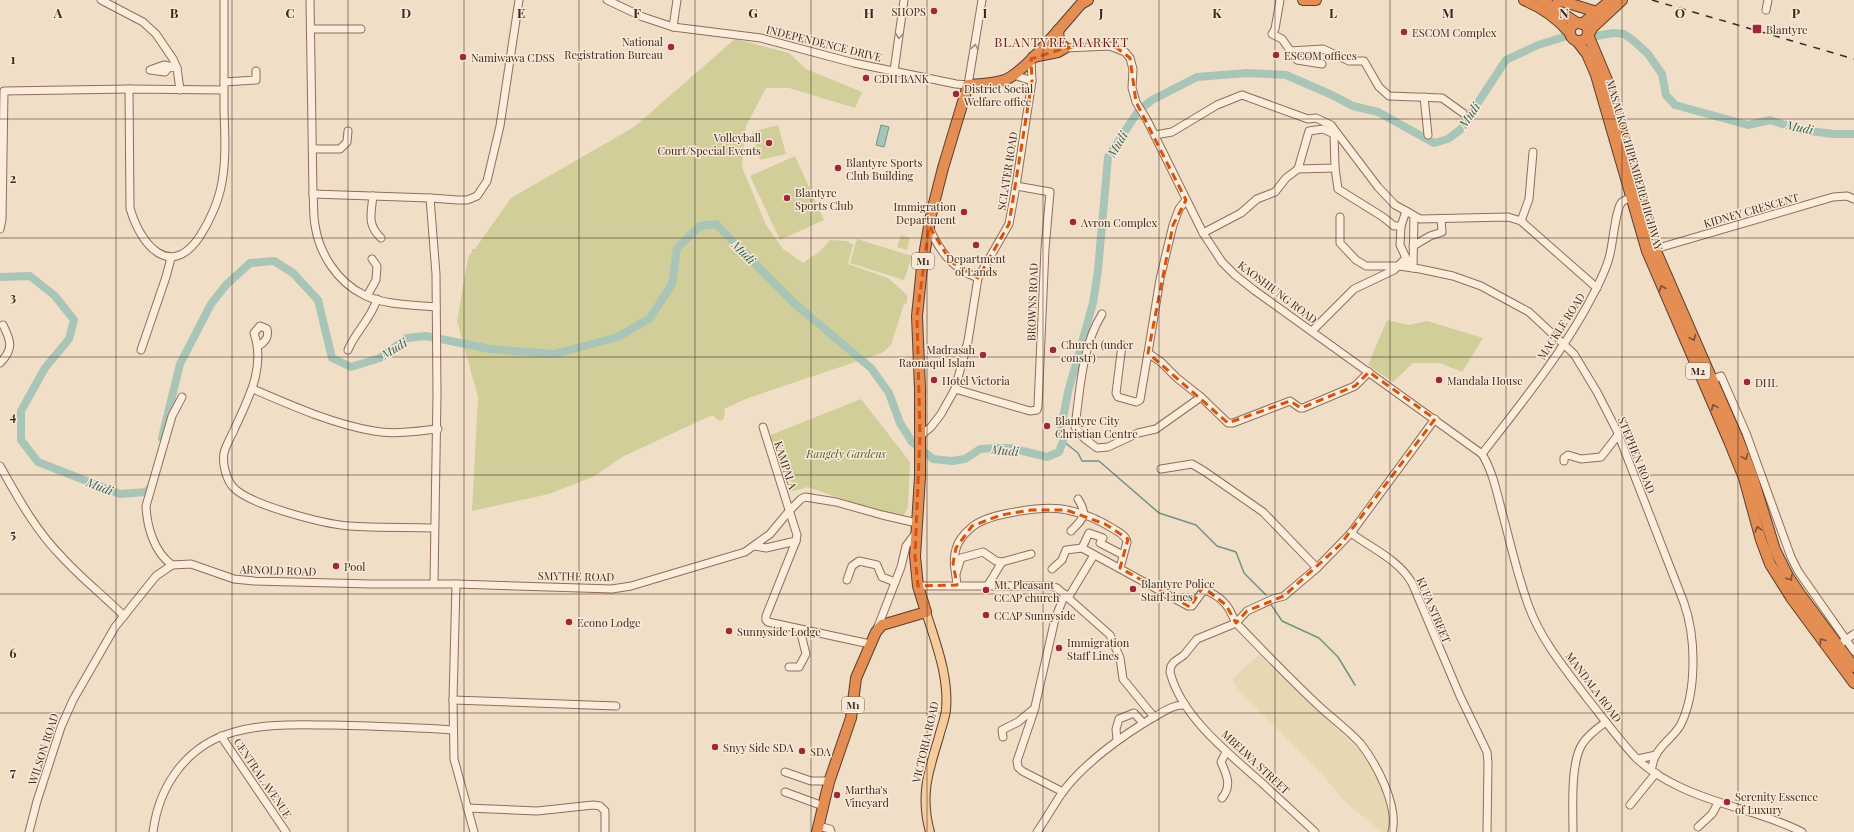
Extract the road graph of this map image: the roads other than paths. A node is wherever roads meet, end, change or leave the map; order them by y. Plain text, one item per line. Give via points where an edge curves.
1 (101, 0) edge
2 (224, 0) edge
3 (310, 0) edge
4 (519, 0) edge
5 (607, 0) edge
6 (676, 0) edge
7 (904, 0) edge
8 (982, 0) edge
9 (1280, 0) edge
10 (1303, 0) edge
11 (1313, 0) edge
12 (1316, 0) edge
13 (1524, 0) edge
14 (1542, 0) edge
15 (1558, 0) edge
16 (1611, 0) edge
17 (1622, 0) edge
18 (1768, 0) edge
19 (1082, 1) edge
20 (1766, 10) dead end
21 (1597, 12) junction
22 (1580, 23) junction
23 (673, 27) junction
24 (311, 28) junction
25 (361, 29) dead end
26 (1058, 30) junction
27 (1570, 32) junction
28 (1589, 36) junction
29 (1577, 41) junction
30 (1045, 44) junction
31 (1065, 48) junction
32 (1290, 51) junction
33 (1032, 58) junction
34 (1322, 64) dead end
35 (169, 67) dead end
36 (177, 68) junction
37 (256, 71) dead end
38 (894, 71) junction
39 (1014, 75) junction
40 (1032, 81) junction
41 (968, 85) junction
42 (224, 86) junction
43 (129, 89) junction
44 (180, 90) junction
45 (2, 91) edge
46 (1424, 97) junction
47 (1463, 113) dead end
48 (348, 131) dead end
49 (1155, 135) junction
50 (1428, 135) dead end
51 (312, 150) junction
52 (1533, 152) dead end
53 (1335, 168) junction
54 (1298, 169) junction
55 (1016, 186) junction
56 (313, 194) junction
57 (373, 196) junction
58 (430, 198) junction
59 (1630, 198) junction
60 (1854, 199) edge
61 (1186, 200) junction
62 (1406, 212) junction
63 (1414, 216) junction
64 (1340, 217) dead end
65 (1441, 219) junction
66 (1521, 221) junction
67 (929, 226) junction
68 (1401, 226) junction
69 (0, 228) edge
70 (1203, 234) junction
71 (381, 238) dead end
72 (1413, 246) junction
73 (1654, 249) junction
74 (171, 258) junction
75 (1406, 258) junction
76 (372, 259) dead end
77 (1399, 266) junction
78 (1412, 268) junction
79 (978, 278) junction
80 (1597, 288) junction
81 (367, 296) junction
82 (377, 299) junction
83 (436, 307) junction
84 (1102, 314) dead end
85 (3, 325) dead end
86 (1312, 331) junction
87 (1122, 345) dead end
88 (1564, 345) junction
89 (258, 346) dead end
90 (141, 350) dead end
91 (348, 350) dead end
92 (1148, 353) junction
93 (0, 363) edge
94 (1369, 372) junction
95 (253, 389) junction
96 (955, 389) junction
97 (1200, 396) junction
98 (182, 397) dead end
99 (1434, 419) junction
100 (763, 427) dead end
101 (438, 429) junction
102 (1618, 435) junction
103 (920, 439) junction
104 (1482, 454) junction
105 (1564, 461) dead end
106 (0, 466) edge
107 (1162, 469) dead end
108 (1078, 499) dead end
109 (790, 510) junction
110 (1083, 515) junction
111 (917, 522) junction
112 (434, 528) junction
113 (1071, 531) dead end
114 (916, 533) junction
115 (1351, 533) junction
116 (796, 541) junction
117 (755, 546) junction
118 (1082, 548) junction
119 (1031, 554) dead end
120 (1094, 555) junction
121 (1124, 555) junction
122 (1002, 562) junction
123 (172, 565) junction
124 (1120, 568) junction
125 (1318, 568) junction
126 (1052, 569) dead end
127 (956, 574) junction
128 (847, 580) dead end
129 (895, 582) junction
130 (434, 583) junction
131 (456, 584) junction
132 (957, 585) junction
133 (988, 585) junction
134 (918, 586) junction
135 (1067, 596) junction
136 (926, 612) junction
137 (124, 616) junction
138 (1236, 623) junction
139 (800, 630) junction
140 (876, 632) junction
141 (1854, 634) edge
142 (1841, 643) junction
143 (870, 644) junction
144 (1854, 651) edge
145 (1834, 658) junction
146 (789, 667) dead end
147 (1854, 667) edge
148 (1854, 683) edge
149 (453, 700) junction
150 (1185, 705) junction
151 (616, 706) dead end
152 (1035, 708) junction
153 (1154, 717) junction
154 (1606, 722) junction
155 (1143, 723) junction
156 (453, 730) junction
157 (222, 736) junction
158 (1003, 737) dead end
159 (1118, 740) junction
160 (1226, 752) junction
161 (1656, 755) junction
162 (1638, 759) junction
163 (785, 772) dead end
164 (1654, 772) junction
165 (829, 781) junction
166 (785, 792) dead end
167 (1063, 792) junction
168 (1222, 798) dead end
169 (1718, 803) junction
170 (1630, 805) dead end
171 (823, 806) junction
172 (467, 808) junction
173 (1698, 827) dead end
174 (817, 829) edge
175 (1799, 831) edge
176 (29, 832) edge
177 (153, 832) edge
178 (286, 832) edge
179 (474, 832) edge
180 (605, 832) edge
181 (831, 832) edge
182 (930, 832) edge
183 (1037, 832) edge
184 (1316, 832) edge
185 (1392, 832) edge
186 (1487, 832) edge
187 (1573, 832) edge

1 - 36 street via 143,22 156,34
2 - 42 street
3 - 24 street
4 - 58 street via 500,126 485,186 477,196 467,200
5 - 23 street, INDEPENDENCE DRIVE via 643,17
6 - 23 street
7 -> 38 street
41 -> 8 street
9 - 32 street via 1272,34 1282,39
10 - 11 highway
11 - 12 highway
13 - 27 highway, MASAUKO CHIPEMBERE HIGHWAY via 1543,10
14 - 22 highway
15 - 21 highway
16 - 21 highway
17 - 28 highway via 1593,27
18 - 20 street
19 - 26 highway
21 - 22 highway
22 - 27 highway via 1571,26
22 - 28 highway, MASAUKO CHIPEMBERE HIGHWAY
23 - 38 street, INDEPENDENCE DRIVE via 761,38
24 - 25 street
24 - 51 street
26 - 30 highway
26 - 31 highway via 1059,41
27 - 29 highway, MASAUKO CHIPEMBERE HIGHWAY
28 - 29 highway via 1584,41
28 - 73 highway, MASAUKO CHIPEMBERE HIGHWAY / M2 via 1607,80
29 - 59 highway, MASAUKO CHIPEMBERE HIGHWAY / M2 via 1587,54 1596,75
30 - 31 street, KAOSHIUNG ROAD
30 - 33 highway
31 - 33 highway
31 - 49 street, KAOSHIUNG ROAD via 1102,45 1125,52 1132,63 1132,88 1136,102
32 - 34 street via 1297,60
32 - 46 street via 1323,49 1349,61 1364,61 1379,87 1389,96
33 - 39 highway
33 - 40 street, SCLATER ROAD
35 - 36 street
36 - 44 street
37 - 42 street via 256,80
38 - 41 street, INDEPENDENCE DRIVE
39 - 40 street
39 - 41 highway via 1004,80
40 - 55 street, SCLATER ROAD
41 - 67 highway, M1
42 - 44 street
42 - 74 street via 222,182 216,204 201,235 184,253
43 - 44 street
43 - 45 street
43 - 74 street via 130,208 134,224 145,241 162,255
45 - 69 street
46 - 47 street via 1442,98
46 - 50 street
48 - 51 street via 347,142 340,149
49 - 61 street, KAOSHIUNG ROAD
49 - 62 street via 1172,132 1217,105 1242,95 1331,125 1382,192 1394,205
51 - 56 street
52 - 66 street via 1529,199
53 - 54 street
53 - 54 street via 1334,134 1323,129 1310,131
53 - 68 street via 1338,189 1394,226
54 - 70 street via 1286,178 1275,192 1261,196 1241,213
55 - 79 street, SCLATER ROAD via 1006,232
55 - 96 street, BROWNS ROAD via 1050,192 1037,410
56 - 57 street
56 - 81 street via 315,225 327,260 344,281
57 - 58 street
57 - 71 street via 370,218 374,231
58 - 83 street via 434,231
59 - 80 street, MACKLE ROAD via 1622,202 1618,210 1613,245 1606,270
145 -> 59 highway, MASAUKO CHIPEMBERE HIGHWAY / M2 via 1770,564 1741,471 1647,251
60 - 73 street, KIDNEY CRESCENT via 1847,196 1833,197
61 - 70 street, KAOSHIUNG ROAD
61 - 92 street via 1172,225
62 - 63 street
62 - 68 street
63 - 65 street via 1420,219
63 - 72 street
64 - 77 street, STEPHEN ROAD via 1340,243 1356,260 1366,266
65 - 66 street via 1508,217
65 - 72 street via 1442,232
66 - 80 street
67 - 79 street via 941,250 951,262
67 - 103 highway, M1 via 917,316
68 - 75 street via 1400,245
70 - 86 street, KAOSHIUNG ROAD via 1222,262 1235,275
72 - 78 street
73 -> 142 highway, MASAUKO CHIPEMBERE HIGHWAY / M2 via 1746,461 1779,560 1800,594
74 - 90 street
75 - 77 street
75 - 78 street
76 - 81 street via 377,266 376,280
77 - 78 street, STEPHEN ROAD
77 - 86 street via 1354,289
78 - 88 street, STEPHEN ROAD via 1453,276 1494,293 1529,312
79 - 96 street via 968,341
80 - 88 street, MACKLE ROAD
81 - 82 street
82 - 83 street via 397,304
82 - 91 street via 373,312 353,338
83 - 101 street
84 - 97 street via 1093,329 1082,377 1075,427 1085,439 1097,448 1108,447 1156,428
85 - 93 street via 11,344
86 - 94 street, KAOSHIUNG ROAD
87 - 92 street via 1116,394 1118,397 1136,402 1140,400
88 - 102 street, STEPHEN ROAD via 1583,368
88 - 104 street, MACKLE ROAD
89 - 95 street via 258,367
92 - 97 street
94 - 97 street via 1355,386 1303,408 1290,401 1233,423 1228,423
94 - 99 street, KAOSHIUNG ROAD
95 - 101 street via 314,413 374,432
95 - 112 street via 224,452 228,479 241,494 276,509 349,526
96 - 103 street via 941,414
98 - 123 street via 172,416 146,506 146,517 154,541 165,560
99 - 104 street, KAOSHIUNG ROAD
99 - 115 street
100 - 109 street, KAMPALA
101 - 112 street
102 - 105 street via 1601,457 1581,459 1568,455
102 - 161 street, STEPHEN ROAD via 1691,625 1692,667 1687,706 1676,731
103 - 111 highway, M1
104 - 154 street, MANDALA ROAD via 1494,481 1529,608 1549,646
106 - 137 street via 19,500 62,557
107 - 125 street via 1192,464 1204,471 1263,512
108 - 110 street via 1084,509
109 - 111 street, SMYTHE ROAD via 801,499 810,497
109 - 116 street, KAMPALA via 796,530
109 - 117 street, SMYTHE ROAD via 770,534
110 - 113 street via 1083,520
110 - 121 street via 1105,524 1126,538
110 - 127 street via 1066,510 1030,510 984,520 972,526 956,548 952,563
111 - 114 highway, M1
112 - 130 street
114 - 129 street via 906,546
114 - 134 highway, M1
115 - 125 street
115 - 186 street, KUFA STREET via 1399,566 1412,583 1487,752
116 - 117 street via 766,548
116 - 139 street via 766,620
117 - 131 street, SMYTHE ROAD via 740,553 612,589
118 - 120 street
118 - 121 street via 1089,533 1103,538 1100,543
118 - 126 street via 1066,550 1062,560
119 - 122 street
120 - 124 street
120 - 135 street
121 - 124 street
122 - 127 street via 983,552 975,553 961,558
122 - 133 street
123 - 130 street, ARNOLD ROAD via 191,564 234,579 254,581
123 - 137 street via 156,576
124 - 138 street via 1190,607 1200,592 1209,591 1228,607
125 - 138 street via 1284,596 1247,611
127 - 132 street
128 - 129 street via 852,566 859,561 877,565 882,577
129 - 140 street
130 - 131 street, ARNOLD ROAD
131 - 149 street
132 - 133 street
132 - 134 street
133 - 135 street via 1051,586
134 - 136 highway, M1
135 - 152 street via 1055,619
135 - 153 street via 1110,635 1120,658 1123,679
136 - 140 highway via 882,625
136 - 182 main road, VICTORIA ROAD via 944,672 947,698 946,712 925,793 925,811
137 - 176 street, WILSON ROAD via 95,660 66,714
138 - 150 street, MBELWA STREET via 1197,639 1171,666 1172,679
138 - 185 street via 1360,743 1390,796 1394,825
139 - 143 street
139 - 146 street via 806,654 799,667
140 - 143 highway, M1
141 - 142 street
142 - 144 street
142 - 145 street
142 - 147 highway, MASAUKO CHIPEMBERE HIGHWAY / M2
143 - 165 highway, M1 via 856,678 851,718
145 - 148 highway, MASAUKO CHIPEMBERE HIGHWAY / M2
149 - 151 street
149 - 156 street
150 - 153 street via 1176,705
150 - 160 street, MBELWA STREET
152 - 158 street via 1018,722 1002,730
152 - 167 street via 1019,754 1018,767
153 - 155 street
154 - 162 street, MANDALA ROAD
154 - 187 street via 1578,751 1575,767
155 - 159 street
155 - 159 street via 1134,713 1119,719 1116,729
156 - 157 street via 267,726
156 - 172 street via 454,759
157 - 177 street via 207,744 182,764 170,780 159,802
157 - 178 street, CENTRAL AVENUE
159 - 167 street
160 - 168 street via 1221,762 1229,783
160 - 184 street, MBELWA STREET
161 - 162 street
161 - 164 street, STEPHEN ROAD
162 - 164 street, MANDALA ROAD
163 - 165 street via 811,781
164 - 169 street, MANDALA ROAD via 1681,788
164 - 170 street
165 - 171 highway, M1
166 - 171 street
167 - 183 street
169 - 173 street via 1712,814
169 - 175 street, MANDALA ROAD via 1776,820
171 - 174 highway, M1
172 - 179 street
172 - 180 street via 538,811 600,806 604,811
174 - 181 street via 830,829

